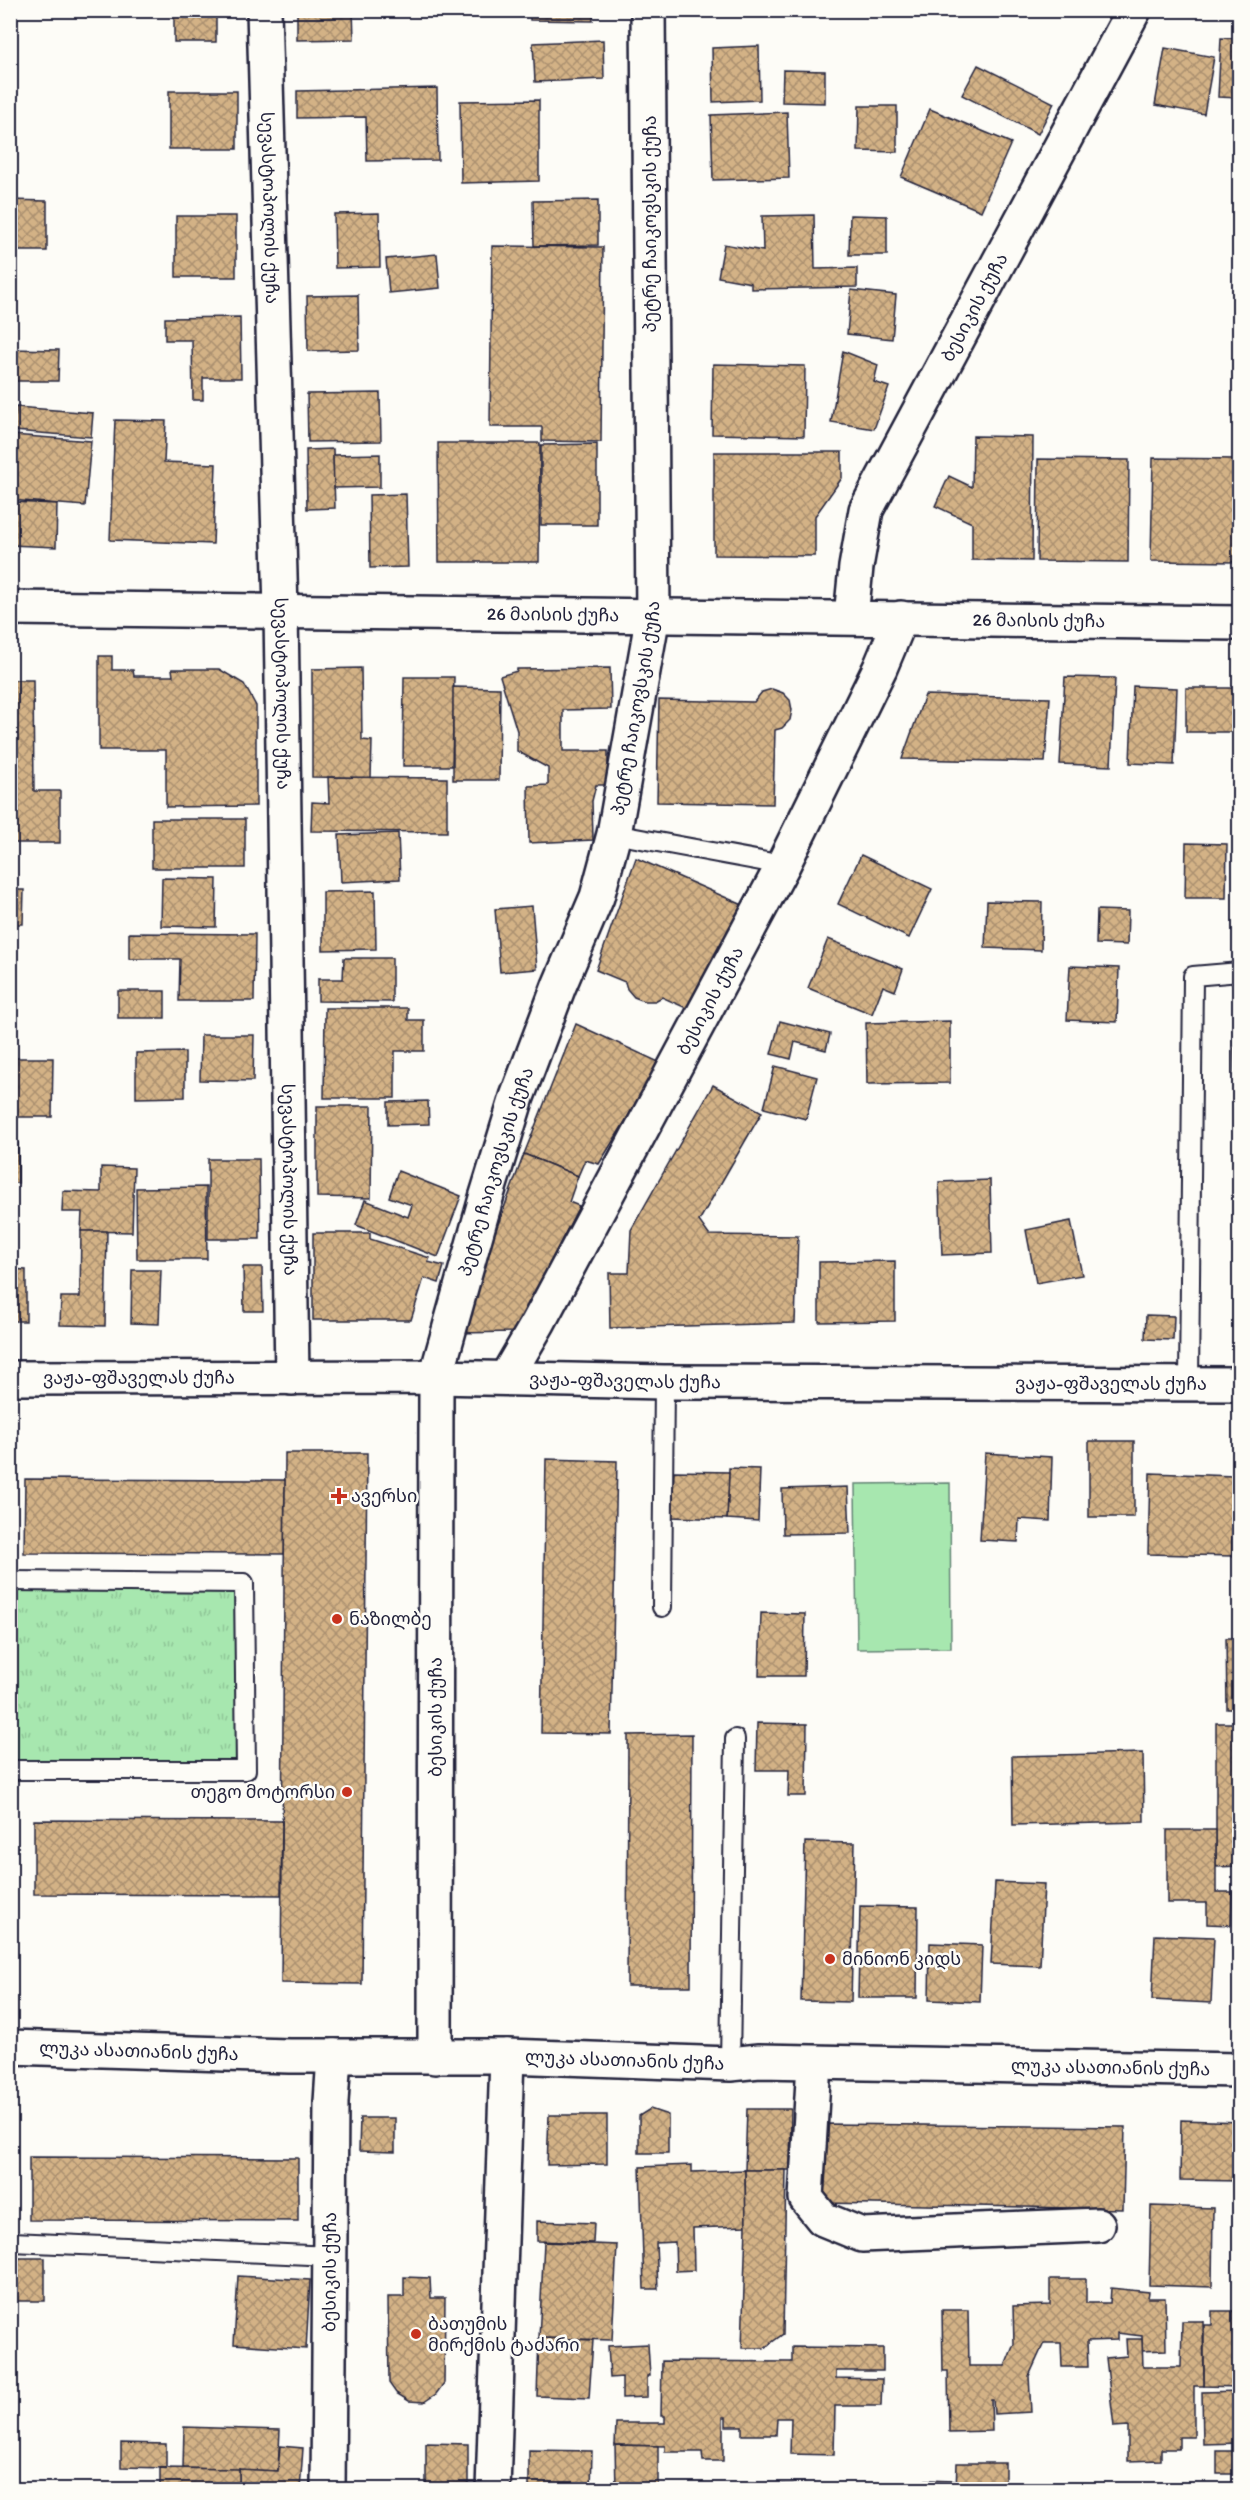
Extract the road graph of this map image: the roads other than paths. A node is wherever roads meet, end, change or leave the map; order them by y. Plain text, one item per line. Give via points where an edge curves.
1 (264, 10) edge
2 (648, 10) edge
3 (1134, 10) edge
4 (10, 608) edge
5 (281, 610) junction
6 (653, 615) junction
7 (851, 616) junction
8 (901, 618) junction
9 (1239, 623) edge
10 (614, 834) junction
11 (783, 865) junction
12 (1239, 972) edge
13 (436, 1377) junction
14 (10, 1378) edge
15 (292, 1378) junction
16 (506, 1378) junction
17 (664, 1382) junction
18 (1189, 1383) junction
19 (1239, 1384) edge
20 (10, 1581) edge
21 (662, 1607) dead end
22 (735, 1739) dead end
23 (10, 1770) edge
24 (10, 2047) edge
25 (334, 2056) junction
26 (507, 2056) junction
27 (435, 2057) junction
28 (814, 2063) junction
29 (730, 2064) junction
30 (1239, 2070) edge
31 (1098, 2225) dead end
32 (12, 2242) dead end
33 (331, 2256) junction
34 (328, 2490) edge
35 (494, 2490) edge

1 - 5 street, სევასტოპოლის ქუჩა
2 - 6 street, პეტრე ჩაიკოვსკის ქუჩა
3 - 7 street, ბესიკის ქუჩა via 866,510
4 - 5 street, 26 მაისის ქუჩა
5 - 6 street, 26 მაისის ქუჩა
5 - 15 street, სევასტოპოლის ქუჩა
6 - 7 street, 26 მაისის ქუჩა
6 - 10 street, პეტრე ჩაიკოვსკის ქუჩა
7 - 8 street, 26 მაისის ქუჩა
8 - 9 street, 26 მაისის ქუჩა
8 - 11 street, ბესიკის ქუჩა
10 - 11 lane
10 - 13 street, პეტრე ჩაიკოვსკის ქუჩა via 597,897 558,986 517,1097
11 - 16 street, ბესიკის ქუჩა
12 - 18 lane via 1193,976
13 - 15 street, ვაჟა-ფშაველას ქუჩა
13 - 16 street, ვაჟა-ფშაველას ქუჩა
13 - 27 street, ბესიკის ქუჩა
14 - 15 street, ვაჟა-ფშაველას ქუჩა
16 - 17 street, ვაჟა-ფშაველას ქუჩა
17 - 18 street, ვაჟა-ფშაველას ქუჩა
17 - 21 lane
18 - 19 street, ვაჟა-ფშაველას ქუჩა
20 - 23 lane via 244,1583 246,1770
22 - 29 lane
24 - 25 street, ლუკა ასათიანის ქუჩა
25 - 27 street, ლუკა ასათიანის ქუჩა
25 - 33 street, ბესიკის ქუჩა
26 - 27 street, ლუკა ასათიანის ქუჩა
26 - 29 street, ლუკა ასათიანის ქუჩა
26 - 35 street
28 - 29 street, ლუკა ასათიანის ქუჩა
28 - 30 street, ლუკა ასათიანის ქუჩა
28 - 31 street via 806,2198 823,2219 862,2235
32 - 33 lane
33 - 34 street, ბესიკის ქუჩა

